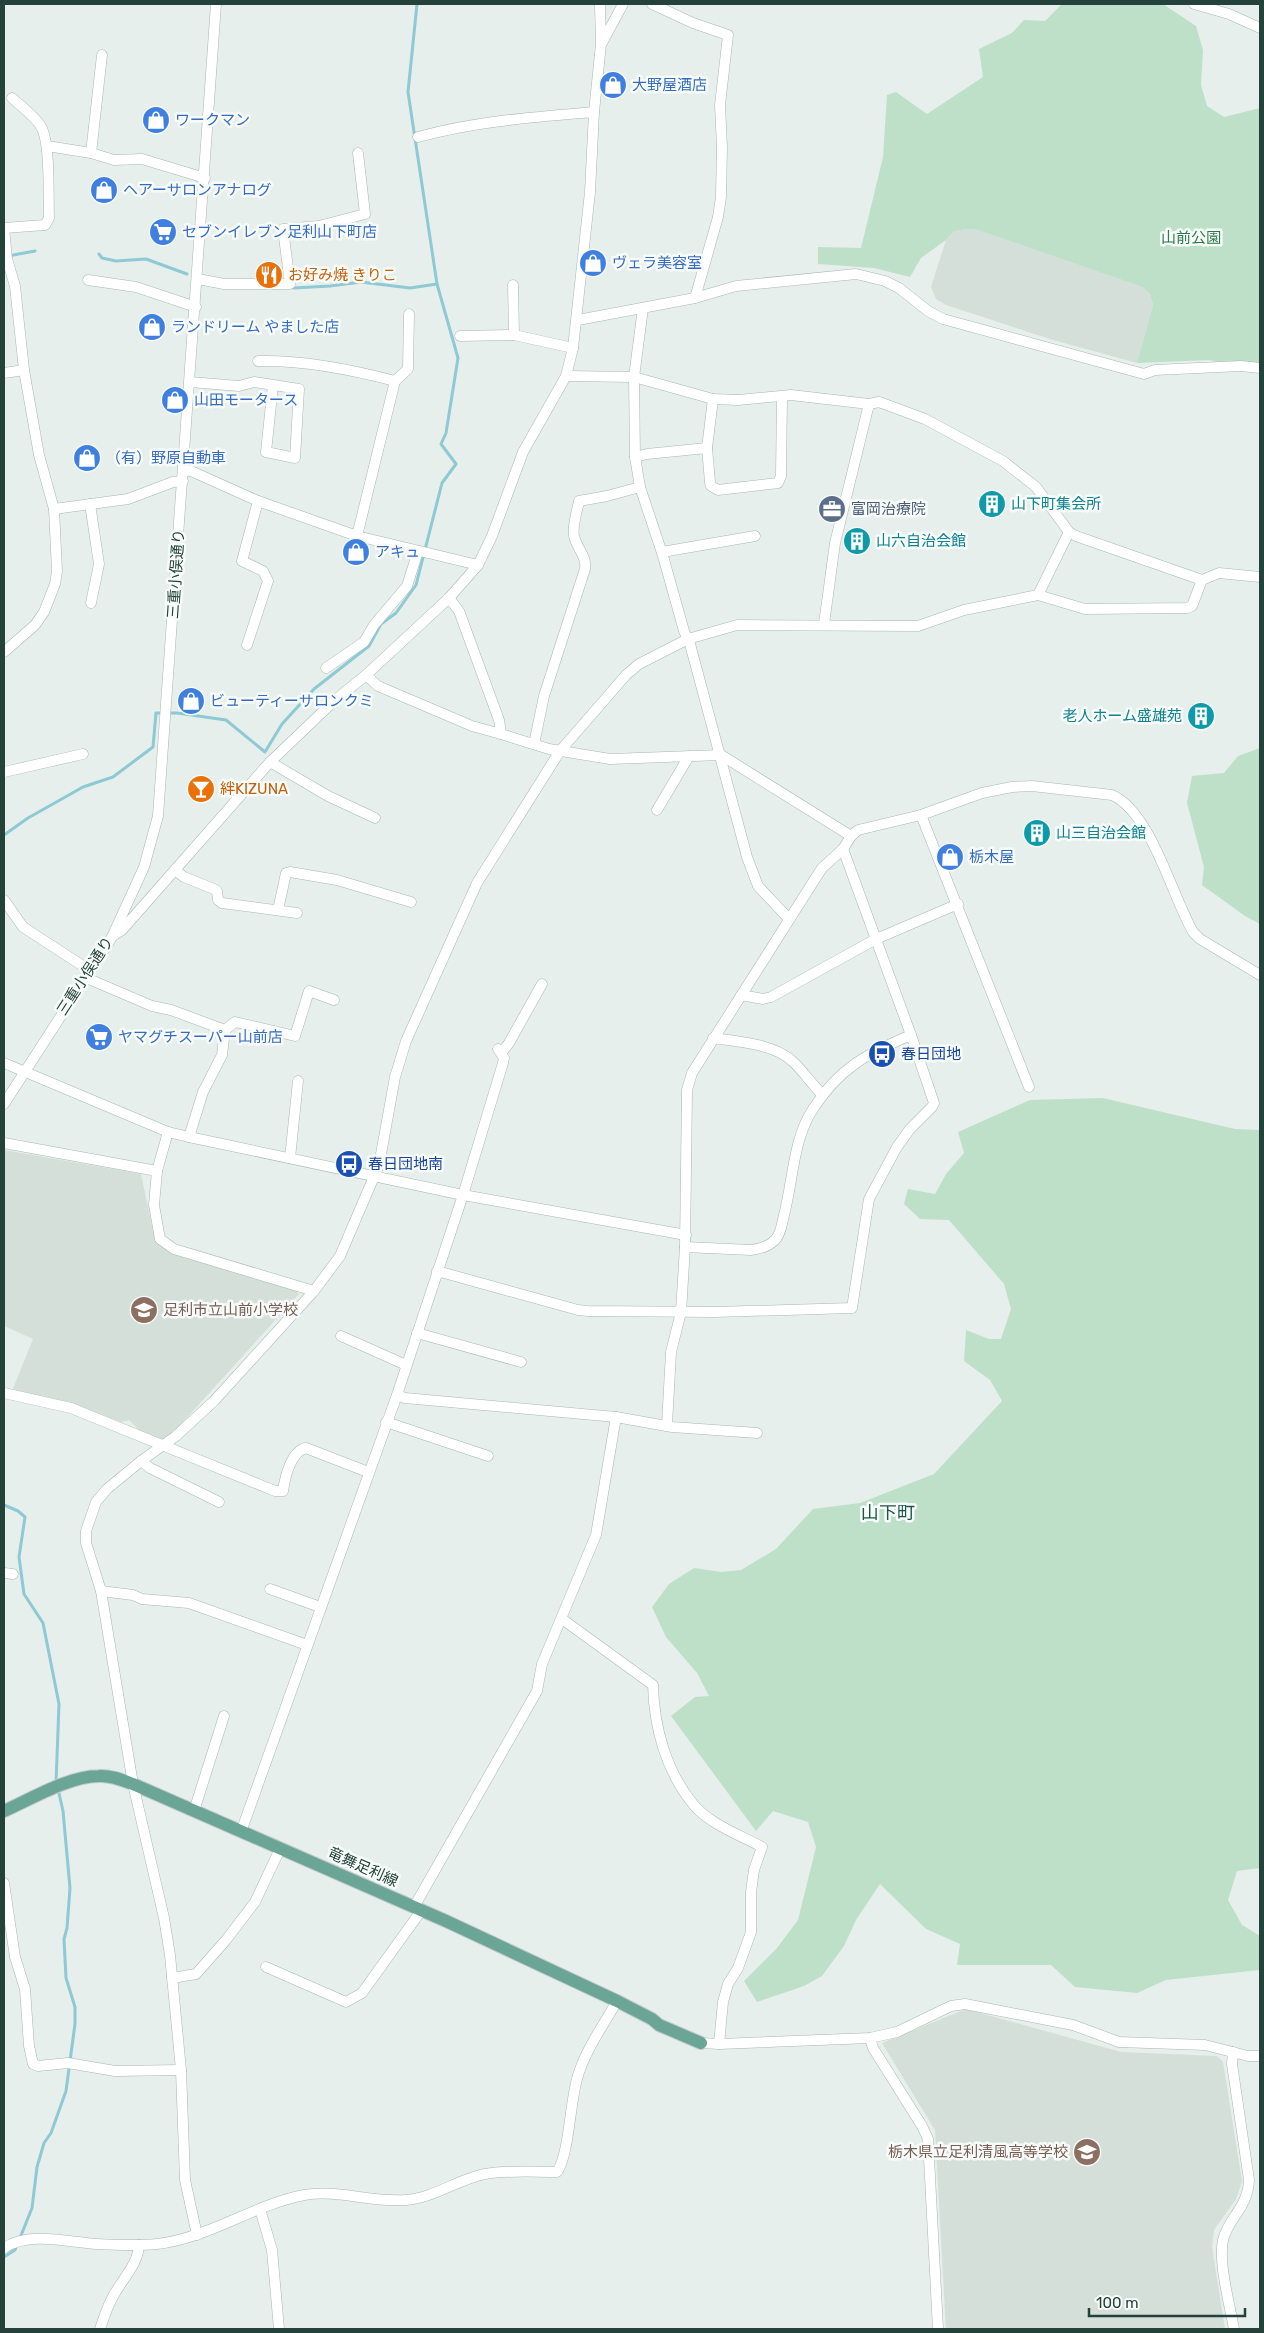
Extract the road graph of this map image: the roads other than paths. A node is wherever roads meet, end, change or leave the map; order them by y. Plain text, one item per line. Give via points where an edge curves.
1 (216, 4) edge
2 (600, 4) edge
3 (623, 4) edge
4 (652, 4) edge
5 (1194, 4) edge
6 (1260, 28) edge
7 (602, 44) junction
8 (102, 55) dead end
9 (12, 98) dead end
10 (594, 112) junction
11 (418, 137) dead end
12 (47, 146) junction
13 (90, 153) junction
14 (358, 153) dead end
15 (205, 178) junction
16 (4, 228) edge
17 (198, 279) junction
18 (88, 280) dead end
19 (512, 285) dead end
20 (695, 298) junction
21 (196, 307) junction
22 (643, 308) junction
23 (409, 314) dead end
24 (578, 320) junction
25 (514, 335) junction
26 (460, 336) dead end
27 (573, 348) junction
28 (258, 361) dead end
29 (1260, 368) edge
30 (24, 370) junction
31 (4, 373) edge
32 (566, 376) junction
33 (634, 377) junction
34 (395, 381) junction
35 (190, 382) junction
36 (273, 385) junction
37 (782, 397) junction
38 (713, 399) junction
39 (869, 404) junction
40 (707, 448) junction
41 (635, 457) junction
42 (183, 475) junction
43 (640, 487) junction
44 (258, 500) junction
45 (90, 504) junction
46 (54, 510) junction
47 (1069, 532) junction
48 (357, 536) junction
49 (756, 536) dead end
50 (418, 551) junction
51 (662, 552) junction
52 (478, 565) junction
53 (1260, 577) edge
54 (1202, 580) junction
55 (1038, 595) junction
56 (449, 598) junction
57 (91, 603) dead end
58 (824, 624) junction
59 (688, 638) junction
60 (247, 645) dead end
61 (4, 652) edge
62 (326, 668) dead end
63 (366, 675) junction
64 (501, 734) junction
65 (534, 744) junction
66 (560, 751) junction
67 (83, 754) dead end
68 (721, 755) junction
69 (690, 756) junction
70 (270, 762) junction
71 (4, 772) edge
72 (657, 810) dead end
73 (921, 815) junction
74 (375, 818) dead end
75 (851, 836) junction
76 (843, 849) junction
77 (176, 871) junction
78 (4, 900) edge
79 (411, 902) dead end
80 (958, 904) junction
81 (278, 910) junction
82 (297, 913) dead end
83 (789, 919) junction
84 (112, 937) junction
85 (876, 939) junction
86 (87, 974) junction
87 (1260, 975) edge
88 (542, 984) dead end
89 (741, 994) junction
90 (334, 1000) dead end
91 (226, 1030) junction
92 (911, 1035) junction
93 (713, 1038) junction
94 (4, 1063) edge
95 (23, 1071) junction
96 (298, 1080) dead end
97 (1029, 1087) dead end
98 (822, 1095) junction
99 (4, 1104) edge
100 (168, 1132) junction
101 (189, 1137) junction
102 (4, 1144) edge
103 (290, 1158) junction
104 (157, 1171) junction
105 (376, 1176) junction
106 (464, 1195) junction
107 (686, 1235) junction
108 (685, 1247) junction
109 (437, 1271) junction
110 (314, 1291) junction
111 (681, 1312) junction
112 (417, 1333) junction
113 (341, 1336) dead end
114 (521, 1362) dead end
115 (406, 1365) junction
116 (4, 1393) edge
117 (397, 1395) junction
118 (616, 1417) junction
119 (386, 1422) junction
120 (667, 1424) junction
121 (757, 1433) dead end
122 (163, 1444) junction
123 (488, 1456) dead end
124 (141, 1461) junction
125 (368, 1472) junction
126 (219, 1502) dead end
127 (270, 1589) dead end
128 (101, 1591) junction
129 (320, 1608) junction
130 (562, 1619) junction
131 (307, 1645) junction
132 (224, 1716) dead end
133 (133, 1784) junction
134 (4, 1811) edge
135 (194, 1811) junction
136 (241, 1832) junction
137 (280, 1849) junction
138 (4, 1883) edge
139 (418, 1909) junction
140 (15, 1957) junction
141 (4, 1958) edge
142 (266, 1967) dead end
143 (172, 1978) junction
144 (617, 2001) junction
145 (870, 2038) junction
146 (701, 2043) joint
147 (718, 2044) junction
148 (1234, 2052) junction
149 (1260, 2056) edge
150 (181, 2070) junction
151 (260, 2209) junction
152 (197, 2235) junction
153 (139, 2245) junction
154 (4, 2248) edge
155 (100, 2329) edge
156 (279, 2329) edge
157 (938, 2329) edge
158 (1234, 2329) edge

1 - 15 street, 三重小俣通り
2 - 7 street
3 - 7 street
4 - 20 street via 693,24 728,35 720,105 721,197
5 - 6 street via 1229,14
7 - 10 street
8 - 13 street
9 - 12 street via 41,126
10 - 11 street via 501,120
10 - 24 street
12 - 13 street
12 - 16 street via 49,218 38,227
13 - 15 street via 114,160 142,159
14 - 17 street via 365,214 319,226 283,229 290,284 224,284
15 - 17 street, 三重小俣通り
16 - 30 street via 7,259 15,286
17 - 21 street, 三重小俣通り
18 - 21 street via 136,287
19 - 25 street
20 - 22 street
20 - 29 street via 745,285 856,274 899,288 928,311 943,318 1144,374 1155,370
21 - 35 street, 三重小俣通り
22 - 24 street
22 - 33 street
23 - 34 street via 408,369
24 - 27 street
25 - 26 street
25 - 27 street
27 - 32 street
28 - 34 street via 347,369
30 - 31 street
30 - 46 street via 39,455
32 - 33 street
32 - 52 street via 523,452
33 - 38 street
33 - 41 street
34 - 48 street
35 - 36 street
35 - 42 street, 三重小俣通り
36 - 36 street via 299,389 295,458 266,452
37 - 38 street
37 - 39 street via 791,395
37 - 40 street via 778,483 714,489 710,482
38 - 40 street
39 - 47 street via 879,402 925,419 1002,461 1036,487
39 - 58 street via 836,534
40 - 41 street
41 - 43 street
42 - 44 street via 200,475
42 - 45 street via 128,499
42 - 84 street, 三重小俣通り via 158,816 144,867
43 - 51 street
43 - 65 street via 579,501 574,534 586,560 585,569 544,696
44 - 48 street
44 - 60 street via 242,561 263,572 268,581
45 - 46 street
45 - 57 street via 99,564
46 - 61 street via 57,571 50,597 35,625
47 - 54 street
47 - 55 street
48 - 50 street
49 - 51 street
50 - 52 street
50 - 62 street via 407,586 374,624 364,642
51 - 59 street
52 - 56 street
53 - 54 street via 1219,573
54 - 55 street via 1192,606 1187,608 1085,609
55 - 58 street via 964,610 918,626
56 - 63 street
56 - 64 street via 459,611 499,720
58 - 59 street via 737,625
59 - 66 street via 639,664
59 - 68 street
63 - 64 street via 378,686 472,726
63 - 70 street
64 - 65 street
65 - 66 street
66 - 69 street via 610,760
66 - 105 street via 476,883 425,995 395,1077
67 - 71 street
68 - 69 street
68 - 75 street
68 - 83 street via 755,879 764,894
69 - 72 street
70 - 74 street via 328,796
70 - 77 street
73 - 75 street via 864,828
73 - 80 street
73 - 87 street via 982,793 1012,787 1112,795 1140,821 1150,836 1193,932 1200,940
75 - 76 street
76 - 83 street via 822,868
76 - 85 street
77 - 81 street via 217,890 218,900 222,902
77 - 84 street
78 - 86 street via 23,926
79 - 81 street via 337,880 290,872 286,873
80 - 85 street
80 - 97 street
81 - 82 street
83 - 89 street
84 - 86 street, 三重小俣通り
85 - 89 street via 771,997 763,999
85 - 92 street
86 - 91 street via 152,1006
86 - 95 street, 三重小俣通り
88 - 106 street via 510,1043 500,1051 503,1063
89 - 93 street
90 - 91 street via 309,991 295,1036 235,1022
91 - 101 street via 222,1055 204,1092
92 - 98 street via 861,1058 835,1079
92 - 111 street via 934,1102 897,1147 869,1199 852,1308
93 - 98 street via 750,1043 791,1059
93 - 107 street via 692,1073 688,1090
94 - 95 street
95 - 99 street, 三重小俣通り
95 - 100 street
96 - 103 street
98 - 108 street via 804,1128 776,1239 761,1249 751,1250
100 - 101 street
100 - 104 street
101 - 103 street
102 - 104 street
103 - 105 street
104 - 110 street via 154,1205 160,1239 174,1249
105 - 106 street
105 - 110 street via 340,1256
106 - 107 street
106 - 109 street
107 - 108 street
108 - 111 street
109 - 111 street via 578,1310
109 - 112 street
110 - 122 street via 214,1401
111 - 120 street via 671,1352
112 - 114 street
112 - 115 street
113 - 115 street
115 - 117 street
116 - 122 street via 71,1408
117 - 118 street
117 - 119 street
118 - 120 street
118 - 130 street via 596,1535
119 - 123 street
119 - 125 street
120 - 121 street
122 - 124 street
122 - 125 street via 275,1491 283,1491 296,1454 306,1448
124 - 126 street
124 - 128 street via 107,1489 90,1516 86,1543
125 - 129 street
127 - 129 street
128 - 131 street via 189,1603
128 - 133 street
129 - 131 street
130 - 139 street via 542,1664 536,1691
130 - 147 street via 653,1685 659,1734 668,1760 694,1805 720,1825 762,1847 751,1892 751,1932 738,1968 728,1984
131 - 136 street
132 - 135 street
133 - 134 main road, 竜舞足利線 via 112,1777 87,1778 64,1784
133 - 135 main road, 竜舞足利線
133 - 143 street via 164,1918
135 - 136 main road, 竜舞足利線
136 - 137 main road, 竜舞足利線
137 - 139 main road, 竜舞足利線
137 - 143 street via 255,1902 226,1940 196,1974
138 - 140 street
139 - 142 street via 362,1993 346,2002
139 - 144 main road, 竜舞足利線
140 - 141 street
140 - 150 street via 24,1989 33,2064 68,2063 115,2071
143 - 150 street
144 - 146 main road, 竜舞足利線 via 659,2025
144 - 151 street via 576,2080 557,2172 485,2174 409,2200 319,2193
145 - 147 street
145 - 148 street via 897,2032 951,2006 965,2004 1073,2025 1119,2042 1205,2045
145 - 157 street via 928,2139
146 - 147 street
148 - 149 street
148 - 158 street via 1232,2064 1249,2180 1246,2198 1223,2241
150 - 152 street via 185,2180
151 - 152 street
151 - 156 street via 272,2250
152 - 153 street
153 - 154 street via 25,2240
153 - 155 street via 131,2270 114,2293

